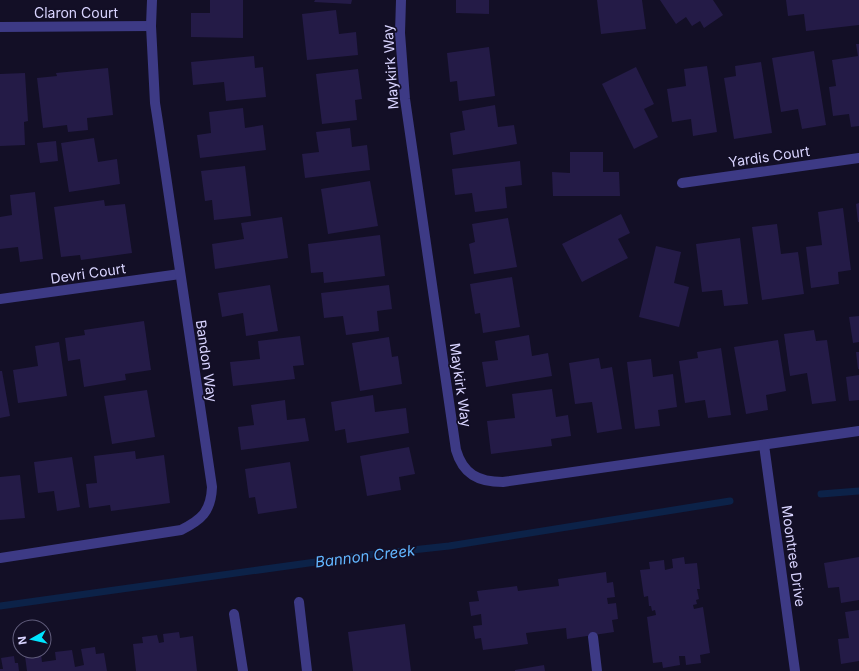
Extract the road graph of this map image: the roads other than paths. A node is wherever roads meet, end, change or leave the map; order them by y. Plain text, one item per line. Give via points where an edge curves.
1 (152, 0) edge
2 (400, 0) edge
3 (151, 26) junction
4 (0, 27) edge
5 (859, 158) edge
6 (682, 183) dead end
7 (180, 274) junction
8 (0, 299) edge
9 (859, 431) edge
10 (764, 445) junction
11 (0, 558) edge
12 (299, 602) dead end
13 (234, 614) dead end
14 (594, 637) dead end
15 (243, 671) edge
16 (307, 671) edge
17 (598, 671) edge
18 (795, 671) edge

1 - 3 street, Bandon Way
2 - 10 street, Maykirk Way via 405,99 456,450 464,467 474,476 488,482 503,482
3 - 4 street, Claron Court
3 - 7 street, Bandon Way via 155,103
5 - 6 street, Yardis Court
7 - 8 street, Devri Court
7 - 11 street, Bandon Way via 212,487 206,510 197,522 180,530
9 - 10 street, Maykirk Way
10 - 18 street, Moontree Drive
12 - 16 street
13 - 15 street
14 - 17 street

